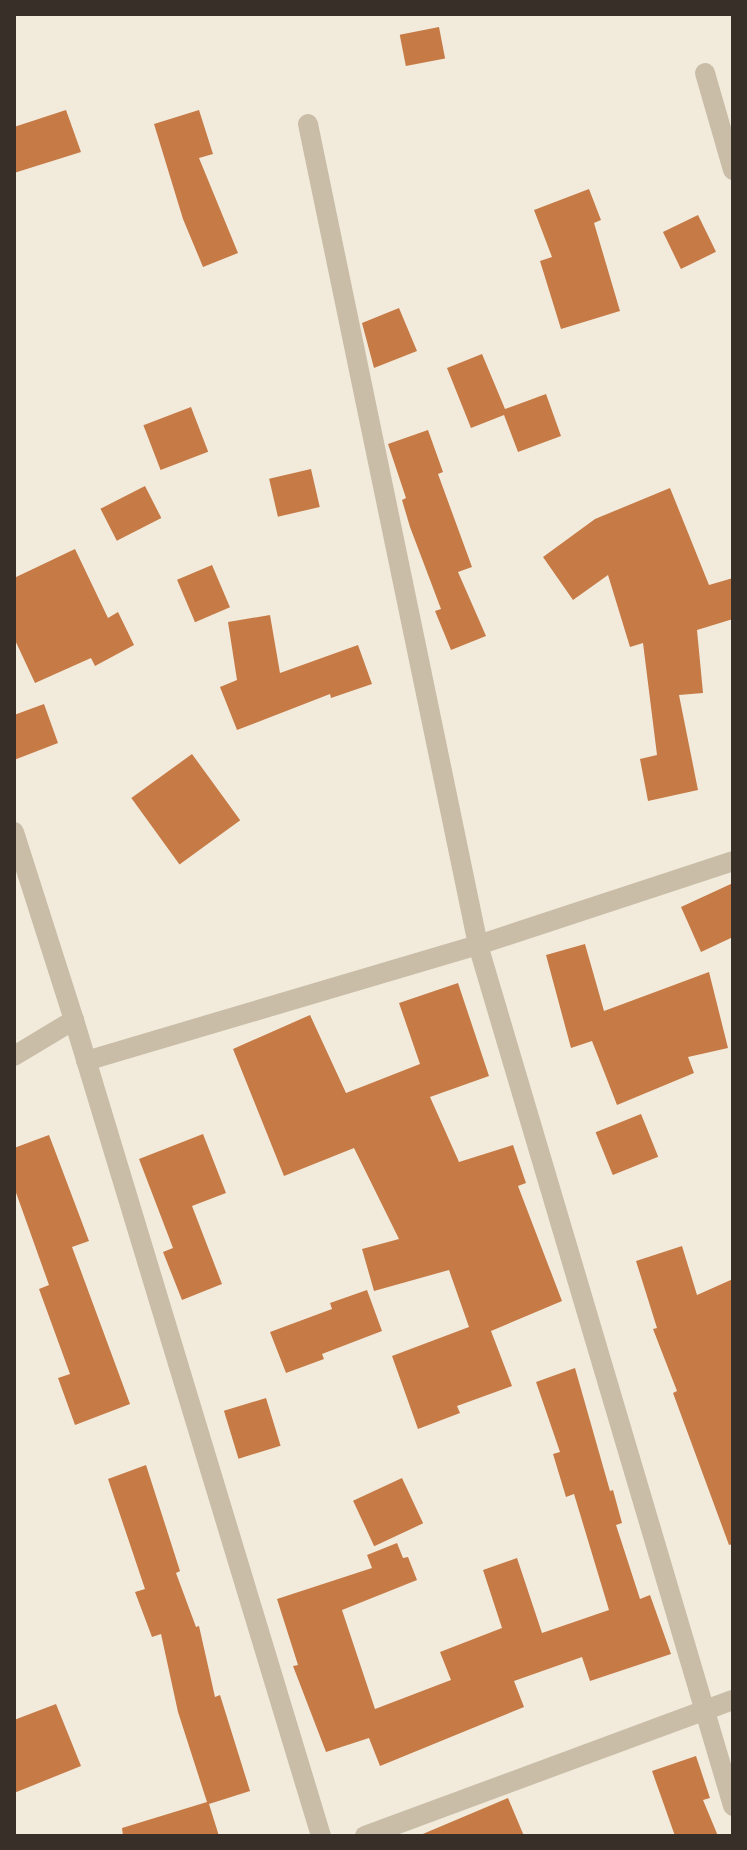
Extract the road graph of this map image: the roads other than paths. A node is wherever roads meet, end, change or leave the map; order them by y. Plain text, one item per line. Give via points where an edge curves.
1 (705, 73) dead end
2 (308, 124) dead end
3 (733, 170) edge
4 (14, 832) edge
5 (733, 861) edge
6 (478, 945) junction
7 (74, 1020) junction
8 (14, 1056) edge
9 (86, 1061) junction
10 (733, 1700) edge
11 (703, 1713) junction
12 (733, 1806) edge
13 (321, 1836) edge
14 (365, 1836) edge

1 - 3 street
2 - 6 street
4 - 7 street
5 - 6 street
6 - 9 street
6 - 11 street
7 - 8 street
7 - 9 street
9 - 13 street
10 - 11 street
11 - 12 street
11 - 14 street

